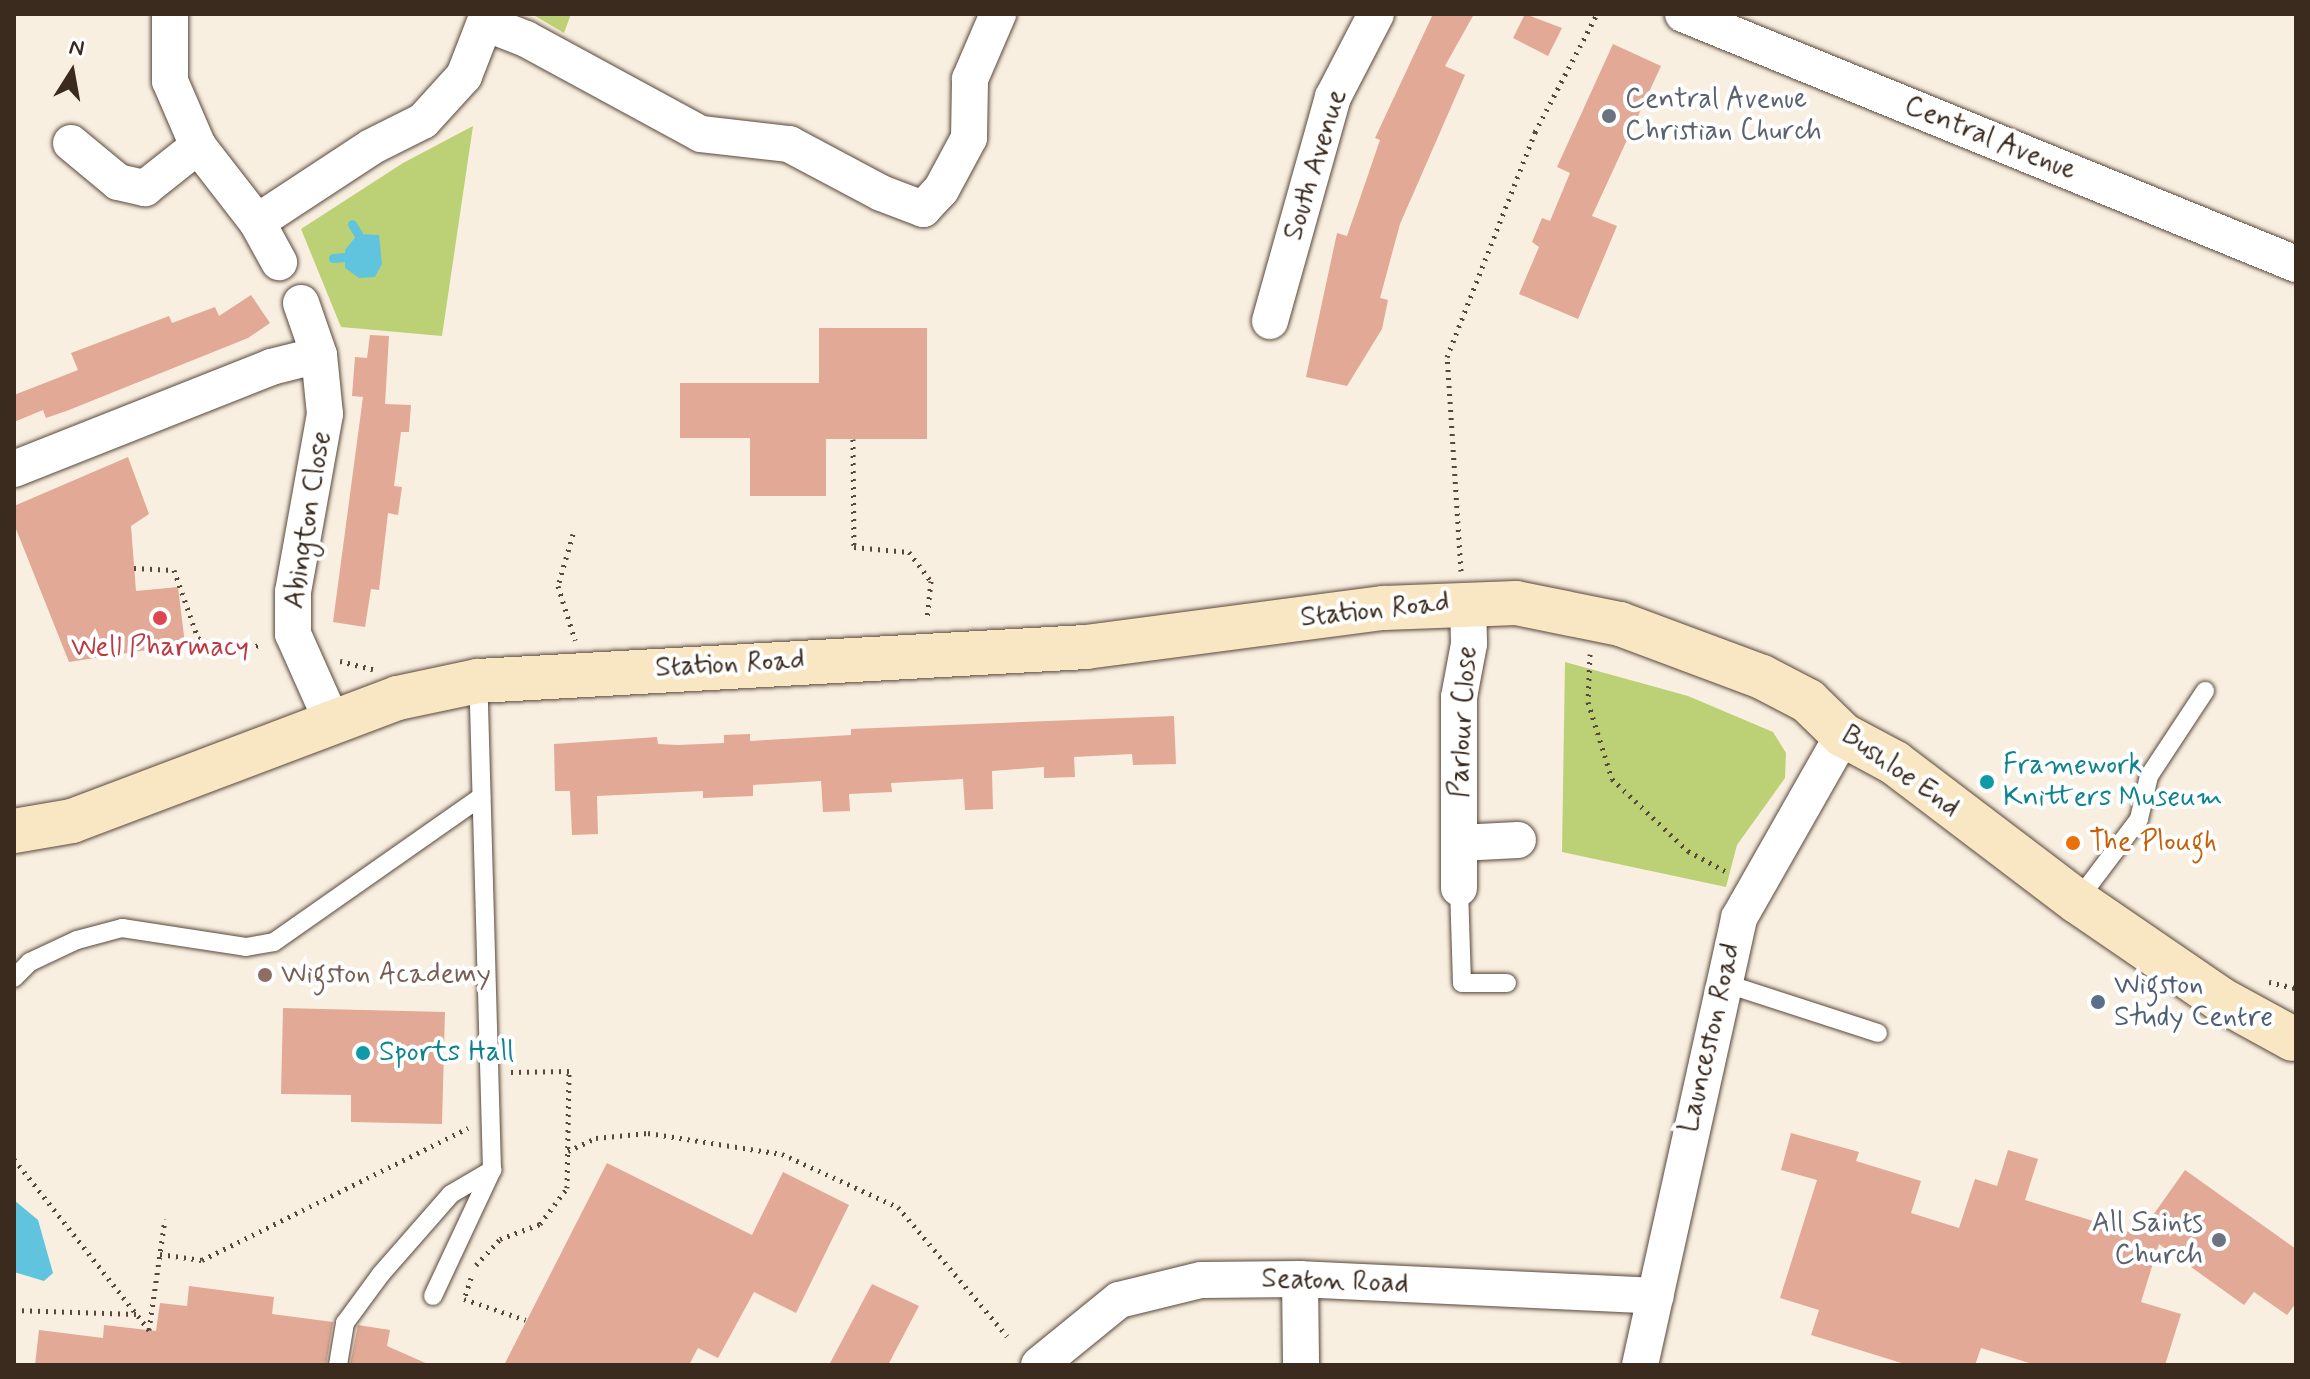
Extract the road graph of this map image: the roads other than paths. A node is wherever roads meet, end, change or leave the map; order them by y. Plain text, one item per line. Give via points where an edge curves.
1 (170, 14) edge
2 (998, 14) edge
3 (1376, 14) edge
4 (1683, 14) edge
5 (487, 18) edge
6 (71, 143) dead end
7 (198, 146) junction
8 (257, 222) junction
9 (2295, 259) edge
10 (279, 262) dead end
11 (301, 303) dead end
12 (1270, 321) dead end
13 (319, 355) junction
14 (14, 469) edge
15 (1466, 592) junction
16 (478, 681) junction
17 (2205, 691) dead end
18 (333, 724) junction
19 (1843, 735) junction
20 (481, 797) junction
21 (14, 831) edge
22 (1518, 840) dead end
23 (1459, 843) junction
24 (1459, 888) joint
25 (2077, 901) junction
26 (14, 978) edge
27 (1721, 982) junction
28 (1507, 983) dead end
29 (1878, 1033) dead end
30 (2295, 1040) edge
31 (492, 1170) junction
32 (1300, 1279) junction
33 (433, 1296) dead end
34 (1656, 1296) junction
35 (338, 1365) edge
36 (1039, 1365) edge
37 (1301, 1365) edge
38 (1640, 1365) edge

1 - 7 street via 170,81
2 - 5 street via 970,79 969,138 941,190 923,209 789,144 701,134
3 - 12 street, South Avenue via 1333,97
4 - 9 street, Central Avenue
5 - 8 street via 464,76 423,121 371,147
6 - 7 street via 118,182 145,188
7 - 8 street
8 - 10 street
11 - 13 street, Abington Close
13 - 14 street via 271,367
13 - 18 street, Abington Close via 325,414 293,592 293,634
15 - 16 main road, Station Road via 1086,647 583,666
15 - 19 main road, Bushloe End via 1620,624 1762,677 1808,701
15 - 23 street, Parlour Close via 1469,644 1459,697
16 - 18 main road, Station Road via 398,698
16 - 20 lane
17 - 25 lane via 2149,776 2139,819
18 - 21 main road, Station Road via 72,821
19 - 25 main road, Bushloe End via 1895,763
19 - 27 street, Launceston Road via 1752,887
20 - 26 lane via 274,942 246,947 122,928 65,945 30,962
20 - 31 lane
22 - 23 street, Parlour Close
23 - 24 street, Parlour Close
24 - 28 lane via 1462,983
25 - 30 main road, Bushloe End via 2220,999
27 - 29 lane
27 - 34 street, Launceston Road
31 - 33 lane
31 - 35 lane via 451,1194 381,1274 345,1323
32 - 34 street, Seaton Road
32 - 36 street, Seaton Road via 1201,1280 1119,1300
32 - 37 street
34 - 38 street, Launceston Road

